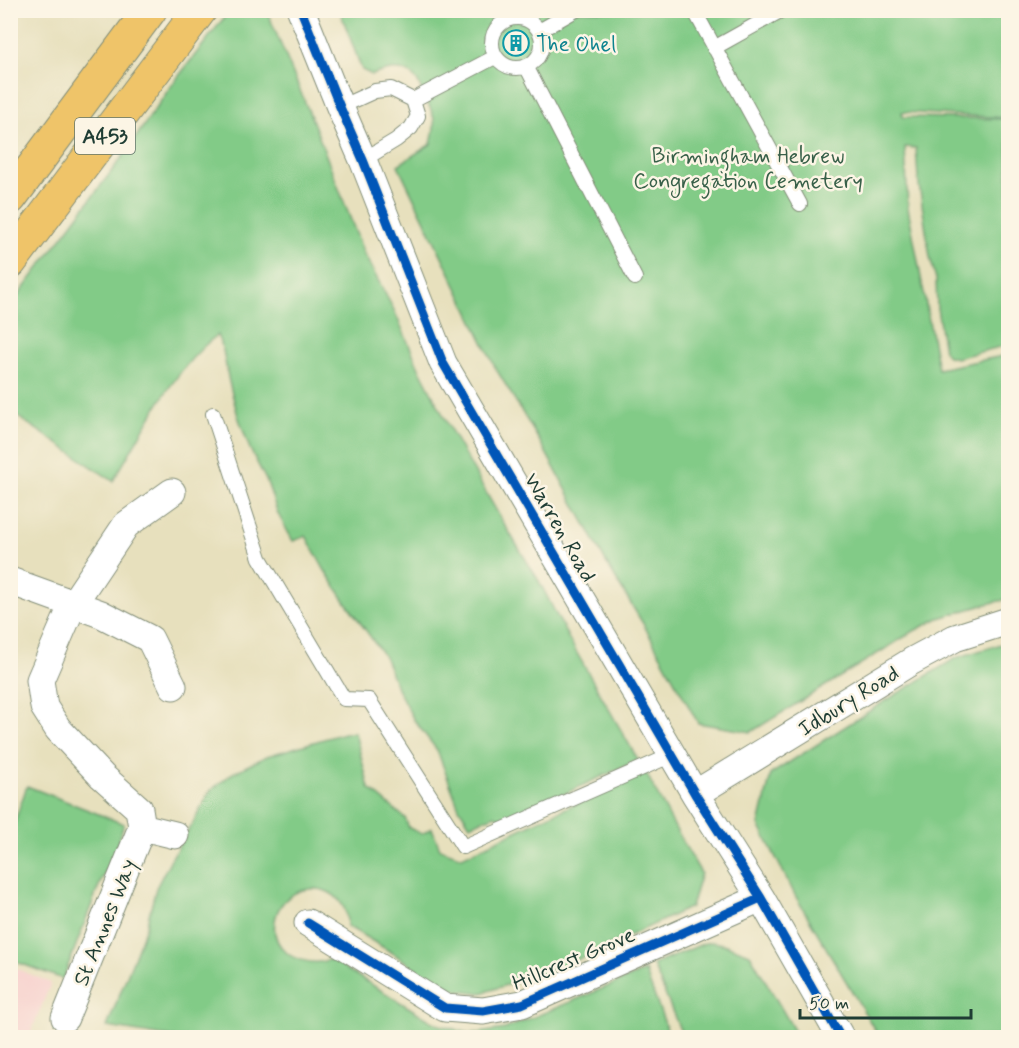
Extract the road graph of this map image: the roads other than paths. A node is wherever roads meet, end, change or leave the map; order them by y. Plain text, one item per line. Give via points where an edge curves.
1 (150, 10) edge
2 (200, 10) edge
3 (301, 10) edge
4 (576, 10) edge
5 (694, 10) edge
6 (782, 10) edge
7 (500, 16) edge
8 (539, 31) junction
9 (714, 48) junction
10 (495, 57) junction
11 (526, 66) junction
12 (413, 100) junction
13 (339, 107) junction
14 (363, 160) junction
15 (10, 198) edge
16 (800, 204) dead end
17 (10, 262) edge
18 (635, 278) dead end
19 (213, 414) dead end
20 (172, 492) dead end
21 (10, 581) edge
22 (73, 604) junction
23 (1008, 621) edge
24 (173, 686) dead end
25 (672, 755) junction
26 (695, 794) junction
27 (142, 827) junction
28 (175, 835) dead end
29 (761, 898) junction
30 (308, 923) dead end
31 (65, 1018) dead end
32 (841, 1038) edge

1 - 15 main road, A453
2 - 17 main road, A453
3 - 13 street, Warren Road
4 - 8 lane
5 - 9 lane
6 - 9 lane
7 - 8 lane via 527,20
7 - 10 lane via 491,42
8 - 11 lane via 542,48 534,62
9 - 16 lane
10 - 11 lane via 512,68
10 - 12 lane
11 - 18 lane
12 - 13 lane via 391,89
12 - 14 lane via 418,116 411,128
13 - 14 street, Warren Road
14 - 25 street, Warren Road via 442,363
19 - 25 lane via 260,558 344,699 369,700 463,847
20 - 22 street via 126,525
21 - 22 street
22 - 24 street via 150,639
22 - 27 street via 40,680 44,707 65,737 139,809
23 - 26 street, Idbury Road via 955,638 912,661
25 - 26 street, Warren Road
26 - 29 street, Warren Road
27 - 28 street
27 - 31 street, St Annes Way
29 - 30 street, Hillcrest Grove via 522,1004 483,1011 445,1008
29 - 32 street, Warren Road

